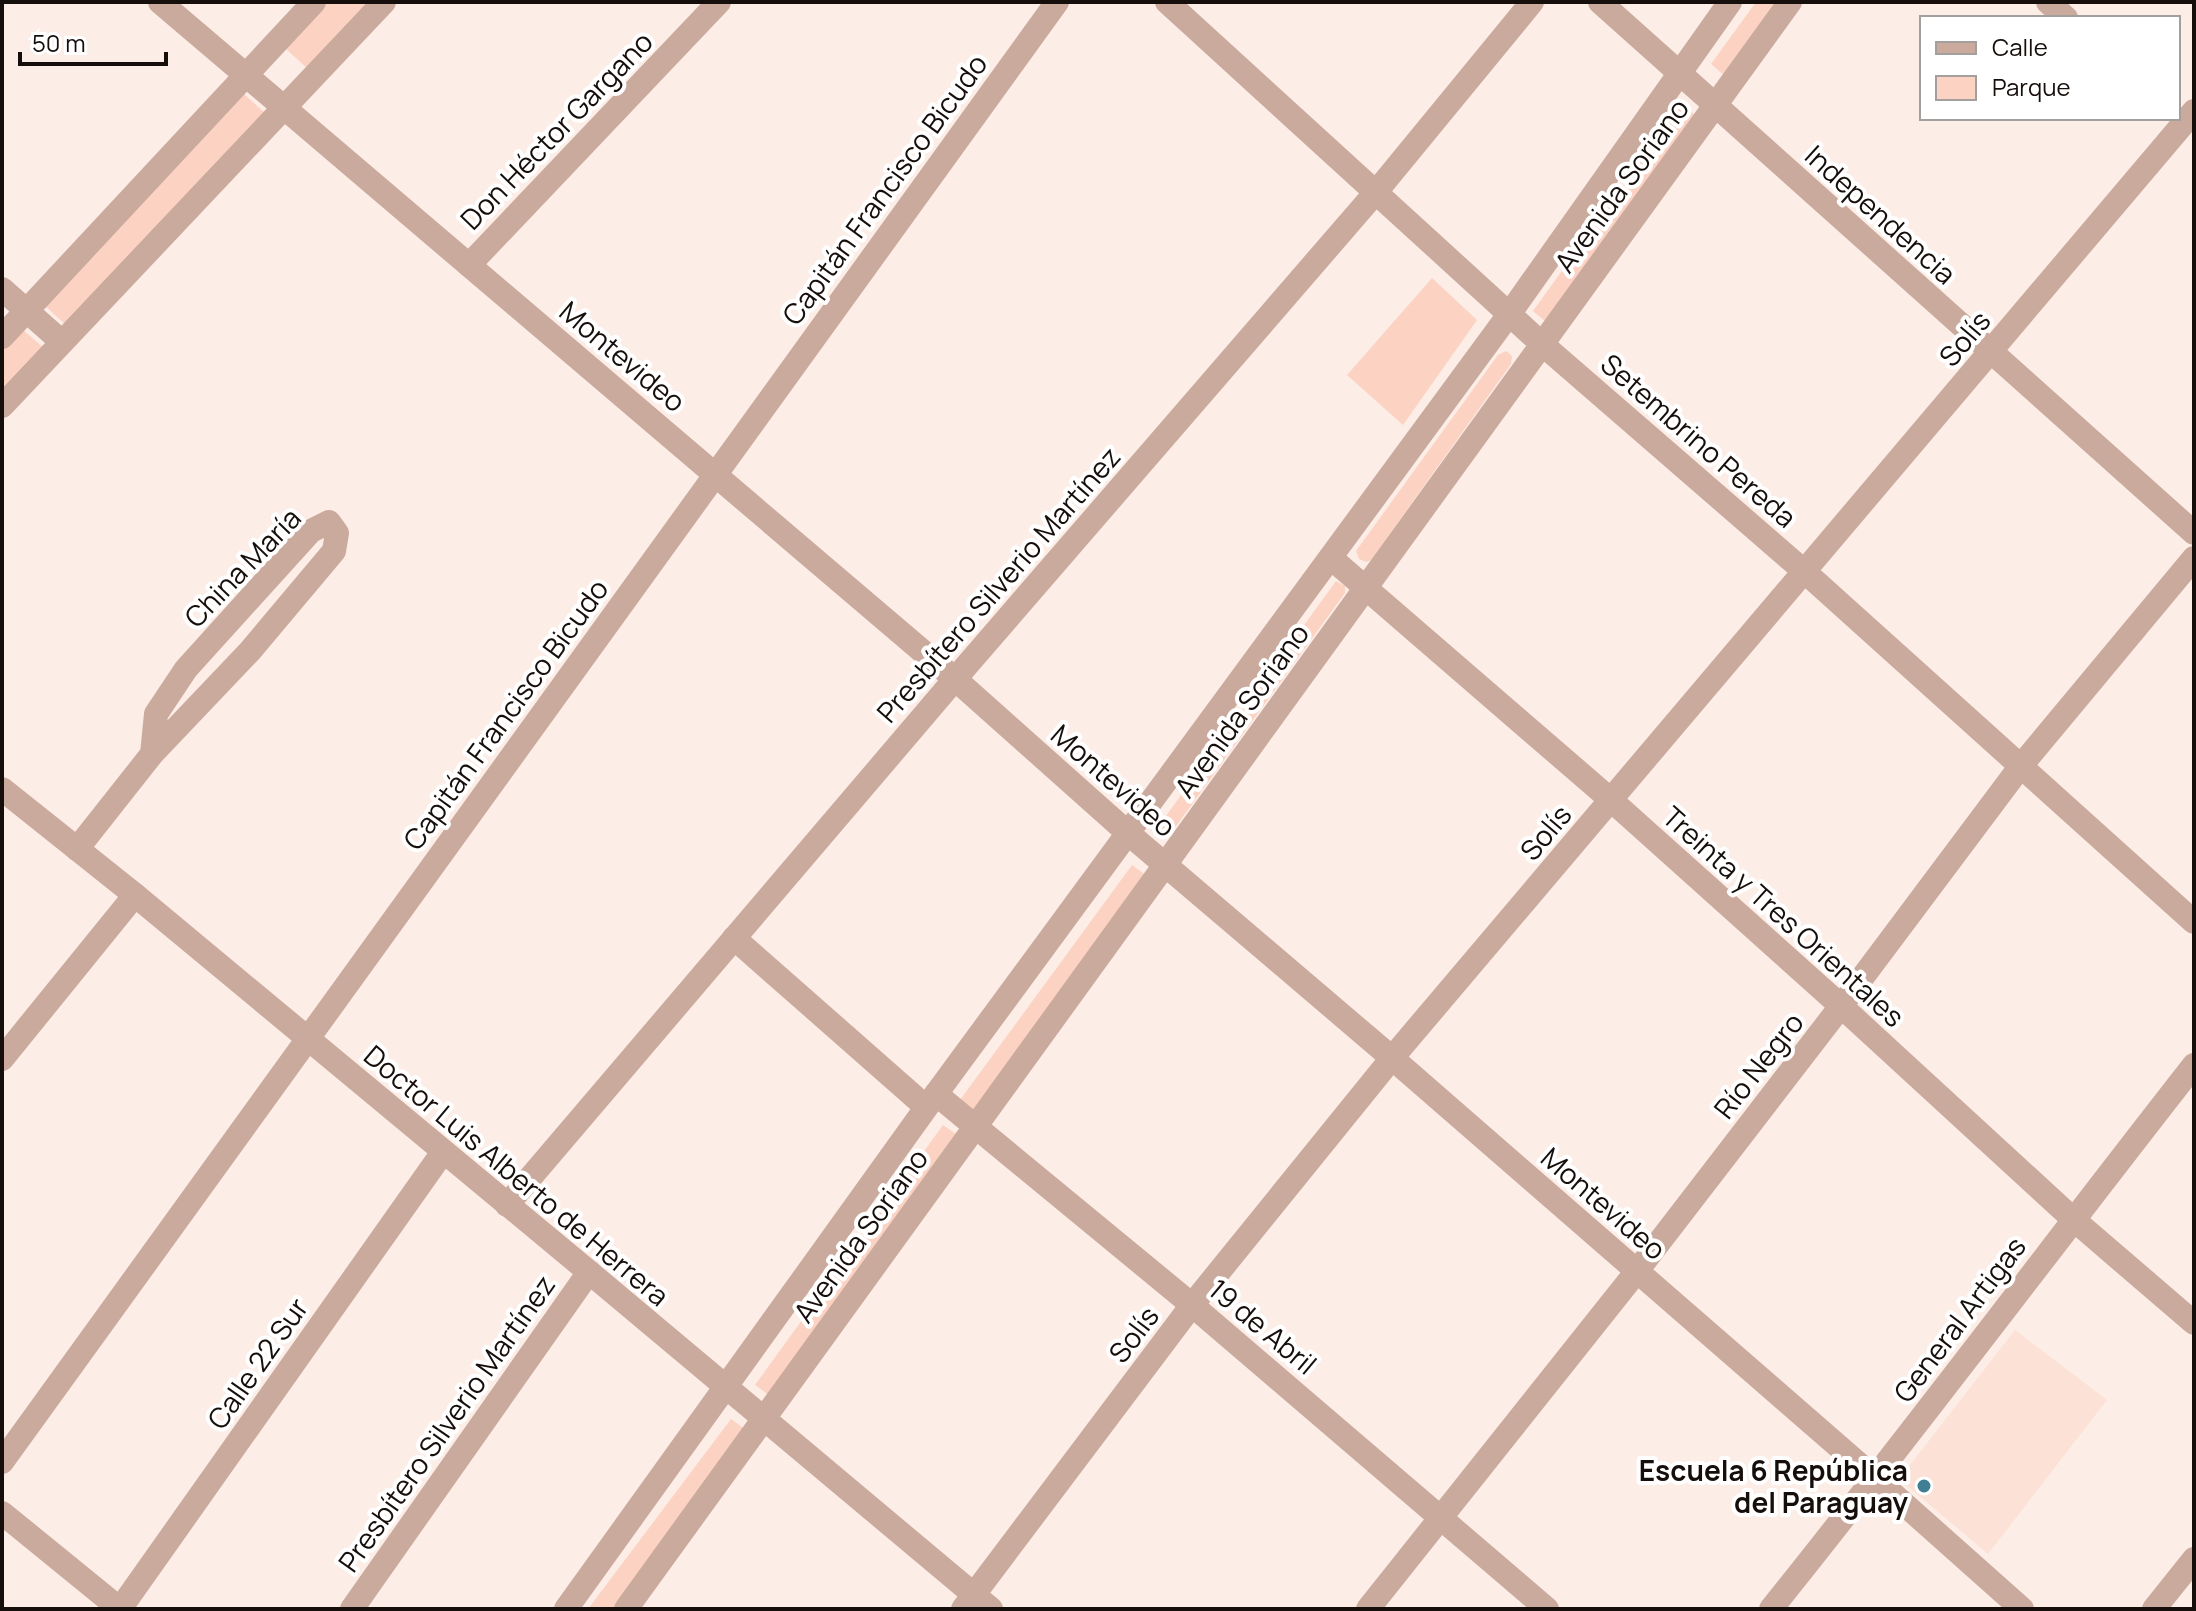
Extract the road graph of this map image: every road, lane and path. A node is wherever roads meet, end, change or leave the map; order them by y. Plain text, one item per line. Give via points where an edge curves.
1 (160, 2) edge
2 (314, 2) edge
3 (384, 2) edge
4 (719, 2) edge
5 (1057, 2) edge
6 (1167, 2) edge
7 (1532, 2) edge
8 (1600, 2) edge
9 (1730, 2) edge
10 (1790, 2) edge
11 (2048, 2) edge
12 (2064, 16) edge
13 (1679, 72) junction
14 (245, 74) junction
15 (1716, 106) junction
16 (284, 109) junction
17 (2186, 122) edge
18 (1376, 192) junction
19 (469, 265) junction
20 (2, 289) edge
21 (27, 310) junction
22 (1510, 313) junction
23 (2, 337) edge
24 (62, 342) junction
25 (1542, 344) junction
26 (1991, 353) junction
27 (2, 406) edge
28 (715, 474) junction
29 (2194, 533) edge
30 (1331, 558) junction
31 (2194, 558) edge
32 (1805, 572) junction
33 (1366, 588) junction
34 (955, 679) junction
35 (152, 754) junction
36 (2020, 767) junction
37 (2, 789) edge
38 (1611, 800) junction
39 (1129, 834) junction
40 (77, 849) junction
41 (1165, 865) junction
42 (135, 895) junction
43 (2194, 922) edge
44 (734, 938) junction
45 (1841, 1006) junction
46 (307, 1041) junction
47 (1392, 1058) junction
48 (2, 1059) edge
49 (2194, 1065) edge
50 (931, 1101) junction
51 (976, 1126) junction
52 (443, 1152) junction
53 (507, 1205) junction
54 (2073, 1219) junction
55 (1637, 1271) junction
56 (589, 1272) junction
57 (1192, 1305) junction
58 (2194, 1323) edge
59 (724, 1386) junction
60 (764, 1420) junction
61 (2, 1462) edge
62 (1876, 1479) junction
63 (2, 1513) edge
64 (1441, 1518) junction
65 (2194, 1559) edge
66 (976, 1604) edge
67 (120, 1609) edge
68 (352, 1609) edge
69 (566, 1609) edge
70 (626, 1609) edge
71 (1368, 1609) edge
72 (1547, 1609) edge
73 (1771, 1609) edge
74 (2022, 1609) edge
75 (2154, 1609) edge

1 - 14 street, Montevideo
2 - 14 street
3 - 16 street
4 - 19 street, Don Héctor Gargano
5 - 28 street, Capitán Francisco Bicudo
6 - 18 street, Setembrino Pereda
7 - 18 street, Presbítero Silverio Martínez
8 - 13 street, Independencia
9 - 13 street, Avenida Soriano
10 - 15 street, Avenida Soriano
11 - 12 street
13 - 15 street, Independencia
13 - 22 street, Avenida Soriano
14 - 16 street, Montevideo
14 - 21 street
15 - 25 street, Avenida Soriano
15 - 26 street, Independencia
16 - 19 street, Montevideo
16 - 24 street
17 - 26 street, Solís
18 - 22 street, Setembrino Pereda
18 - 34 street, Presbítero Silverio Martínez
19 - 28 street, Montevideo
20 - 21 street
21 - 23 street
21 - 24 street
22 - 25 street, Setembrino Pereda
22 - 30 street, Avenida Soriano
24 - 27 street
25 - 32 street, Setembrino Pereda
25 - 33 street, Avenida Soriano
26 - 29 street, Independencia
26 - 32 street, Solís
28 - 34 street, Montevideo
28 - 46 street, Capitán Francisco Bicudo
30 - 33 street, Treinta y Tres Orientales
30 - 39 street, Avenida Soriano
31 - 36 street, Río Negro
32 - 36 street, Setembrino Pereda
32 - 38 street, Solís
33 - 38 street, Treinta y Tres Orientales
33 - 41 street, Avenida Soriano
34 - 39 street, Montevideo
34 - 44 street, Presbítero Silverio Martínez
35 - 35 street, China María via 156,714 186,669 311,531 329,522 337,533 334,551 250,651
35 - 40 street, China María
36 - 43 street, Setembrino Pereda
36 - 45 street, Río Negro
37 - 40 street, Doctor Luis Alberto de Herrera
38 - 45 street, Treinta y Tres Orientales
38 - 47 street, Solís
39 - 41 street, Montevideo
39 - 50 street, Avenida Soriano
40 - 42 street, Doctor Luis Alberto de Herrera
41 - 47 street, Montevideo
41 - 51 street, Avenida Soriano
42 - 46 street, Doctor Luis Alberto de Herrera
42 - 48 street
44 - 50 street, 19 de Abril
44 - 53 street, Presbítero Silverio Martínez
45 - 54 street, Treinta y Tres Orientales
45 - 55 street, Río Negro
46 - 52 street, Doctor Luis Alberto de Herrera
46 - 61 street, Capitán Francisco Bicudo
47 - 55 street, Montevideo
47 - 57 street, Solís
49 - 54 street, General Artigas
50 - 51 street, 19 de Abril
50 - 59 street, Avenida Soriano
51 - 57 street, 19 de Abril
51 - 60 street, Avenida Soriano
52 - 53 street, Doctor Luis Alberto de Herrera
52 - 67 street, Calle 22 Sur
53 - 56 street, Doctor Luis Alberto de Herrera
54 - 58 street, Treinta y Tres Orientales
54 - 62 street, General Artigas
55 - 62 street, Montevideo
55 - 64 street, Río Negro
56 - 59 street, Doctor Luis Alberto de Herrera
56 - 68 street, Presbítero Silverio Martínez
57 - 64 street, 19 de Abril
57 - 66 street, Solís
59 - 60 street, Doctor Luis Alberto de Herrera
59 - 69 street, Avenida Soriano
60 - 66 street, Doctor Luis Alberto de Herrera
60 - 70 street, Avenida Soriano
62 - 73 street, General Artigas
62 - 74 street, Montevideo
63 - 67 street
64 - 71 street, Río Negro
64 - 72 street, 19 de Abril
65 - 75 street

